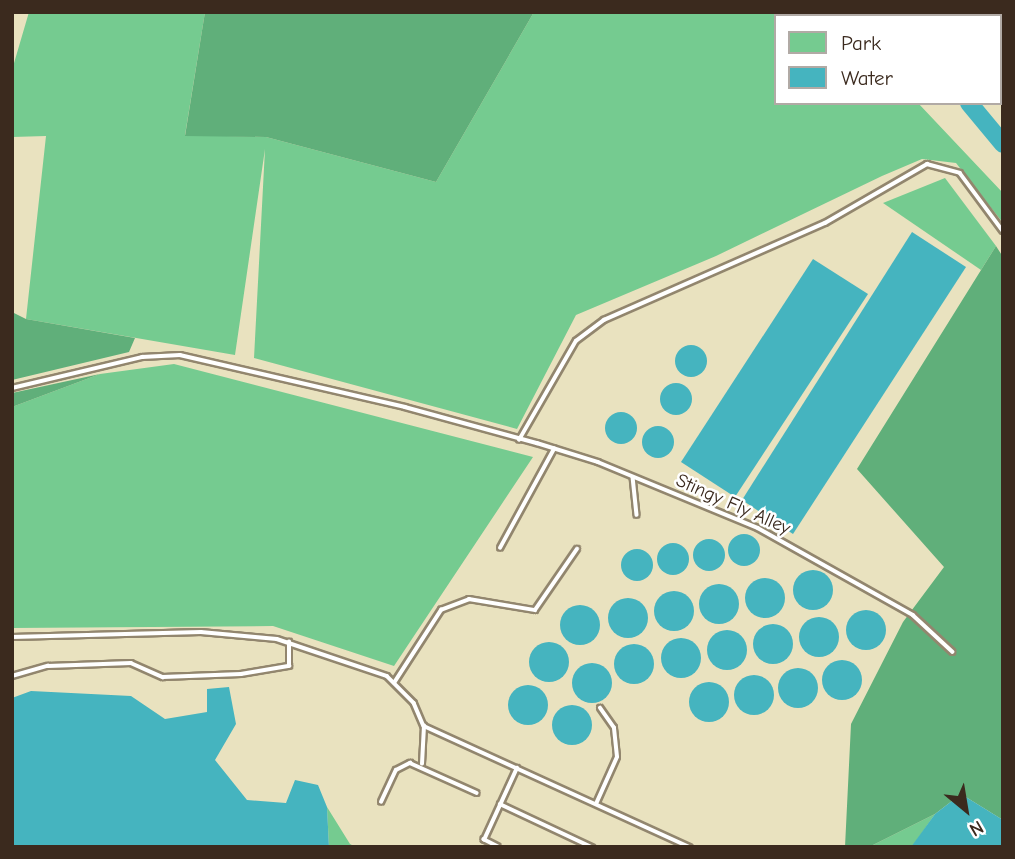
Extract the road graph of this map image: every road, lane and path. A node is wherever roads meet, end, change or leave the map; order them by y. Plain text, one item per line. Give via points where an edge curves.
1 (1003, 231) edge
2 (12, 388) edge
3 (519, 440) junction
4 (554, 449) junction
5 (633, 477) junction
6 (637, 515) dead end
7 (499, 548) dead end
8 (577, 549) dead end
9 (12, 637) edge
10 (289, 642) junction
11 (953, 652) dead end
12 (12, 677) edge
13 (394, 683) junction
14 (600, 708) dead end
15 (424, 726) junction
16 (422, 764) junction
17 (517, 768) junction
18 (477, 793) dead end
19 (381, 802) dead end
20 (500, 804) junction
21 (596, 804) junction
22 (498, 847) edge
23 (592, 847) edge
24 (690, 847) edge

1 - 3 lane via 960,173 927,164 825,223 604,320 576,341
2 - 3 lane, Stingy Fly Alley via 142,357 180,355 405,407
3 - 4 lane, Stingy Fly Alley
4 - 5 lane, Stingy Fly Alley
4 - 7 lane
5 - 6 lane
5 - 11 lane, Stingy Fly Alley via 767,533 913,615
8 - 13 lane via 535,610 469,599 441,610
9 - 10 lane via 201,632
10 - 12 lane via 289,667 241,674 163,677 131,663 48,666
10 - 13 lane via 387,676
13 - 15 lane via 414,703
14 - 21 lane via 614,729 617,757
15 - 16 lane
15 - 17 lane
16 - 18 lane
16 - 19 lane via 402,765
17 - 20 lane
17 - 21 lane
20 - 22 lane via 484,840
20 - 23 lane
21 - 24 lane

